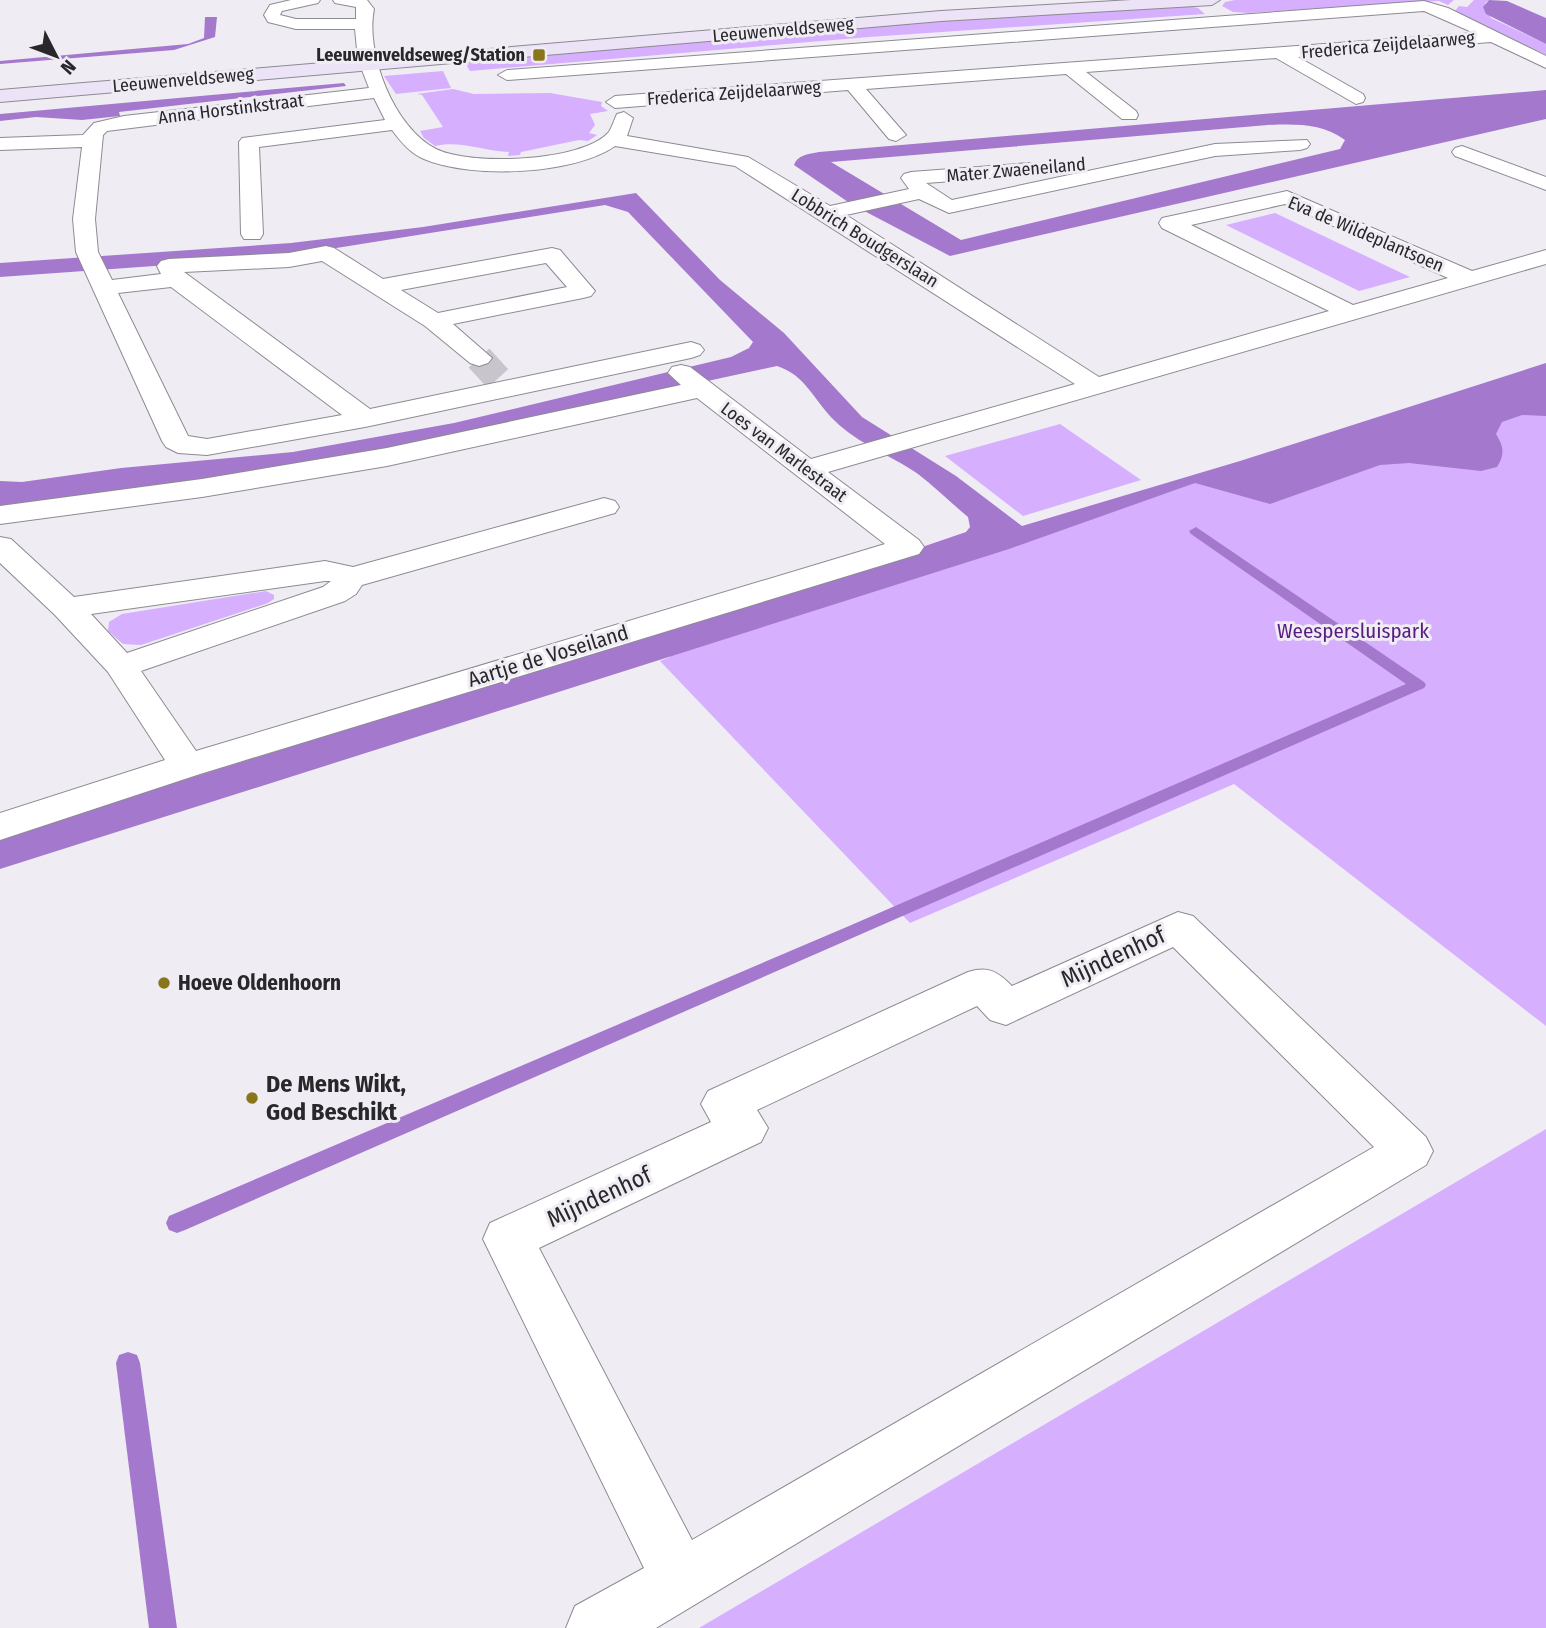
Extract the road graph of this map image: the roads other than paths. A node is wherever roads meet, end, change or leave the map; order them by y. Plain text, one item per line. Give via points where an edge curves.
1 (312, 0) edge
2 (341, 0) edge
3 (1096, 0) edge
4 (1204, 0) edge
5 (1231, 19) junction
6 (362, 24) junction
7 (1496, 37) junction
8 (1281, 54) junction
9 (365, 60) junction
10 (1546, 63) edge
11 (1072, 70) junction
12 (507, 75) dead end
13 (853, 85) junction
14 (0, 87) edge
15 (380, 92) junction
16 (0, 96) edge
17 (1356, 98) dead end
18 (1129, 115) dead end
19 (398, 124) junction
20 (896, 135) dead end
21 (615, 140) junction
22 (91, 141) junction
23 (0, 144) edge
24 (1300, 144) dead end
25 (1462, 152) dead end
26 (1139, 165) junction
27 (1546, 184) edge
28 (912, 194) junction
29 (831, 212) junction
30 (252, 234) dead end
31 (1546, 257) edge
32 (96, 271) junction
33 (176, 279) junction
34 (1471, 279) junction
35 (381, 286) junction
36 (1351, 313) junction
37 (434, 321) junction
38 (478, 358) tunnel mouth
39 (1096, 386) junction
40 (701, 388) junction
41 (365, 419) junction
42 (189, 451) junction
43 (806, 469) junction
44 (202, 484) dead end
45 (604, 507) dead end
46 (0, 515) edge
47 (0, 546) edge
48 (908, 547) joint
49 (347, 579) junction
50 (67, 608) junction
51 (121, 666) junction
52 (187, 766) junction
53 (0, 827) edge
54 (681, 1580) junction
55 (597, 1628) edge

1 - 6 street via 285,4 272,15 296,24
2 - 6 street via 362,3 366,9
3 - 9 main road, Leeuwenveldseweg
4 - 5 street, Leeuwenveldseweg
4 - 9 main road, Leeuwenveldseweg
5 - 7 street, Leeuwenveldseweg via 1424,6
5 - 12 street, Leeuwenveldseweg
6 - 9 street
7 - 8 street, Frederica Zeijdelaarweg
7 - 10 street
8 - 11 street, Frederica Zeijdelaarweg
8 - 17 street, Frederica Zeijdelaarweg
9 - 14 main road, Leeuwenveldseweg
9 - 15 street
9 - 16 main road, Leeuwenveldseweg
11 - 13 street, Frederica Zeijdelaarweg
11 - 18 street
13 - 20 street
13 - 21 street, Frederica Zeijdelaarweg via 615,102 624,116 624,129
15 - 19 street
15 - 22 street, Anna Horstinkstraat via 124,122 96,130
19 - 21 street via 412,144 433,156 476,164 566,158
19 - 30 street via 249,142
21 - 29 street, Lobbrich Boudgerslaan via 741,161
22 - 23 street
22 - 32 street via 84,219
24 - 26 street, Mater Zwaeneiland via 1214,150
25 - 27 street
26 - 28 street, Mater Zwaeneiland via 949,207
26 - 28 street, Mater Zwaeneiland via 1110,162 911,178
28 - 29 street
29 - 39 street, Lobbrich Boudgerslaan
31 - 34 street
32 - 33 street
32 - 42 street via 176,441
33 - 35 street via 169,266 289,260 326,253
33 - 41 street
34 - 36 street
34 - 36 street, Eva de Wildeplantsoen via 1287,197 1170,223
35 - 37 street
35 - 37 street via 552,255 583,291
36 - 39 street
37 - 38 street
39 - 43 street
40 - 41 street, Loes van Marlestraat via 673,357 504,385
40 - 43 street, Loes van Marlestraat
40 - 46 street via 387,457
41 - 42 street, Loes van Marlestraat
42 - 44 street
43 - 48 street, Loes van Marlestraat
45 - 49 street
47 - 50 street
48 - 52 street, Aartje de Voseiland
49 - 50 street via 340,572 325,571
49 - 51 street via 345,587 334,594
50 - 51 street
51 - 52 street
52 - 53 street, Aartje de Voseiland
54 - 54 street, Mijndenhof via 1134,1313 1409,1151 1178,927 1006,1008 983,984 724,1104 744,1128 508,1239
54 - 55 street, Mijndenhof

